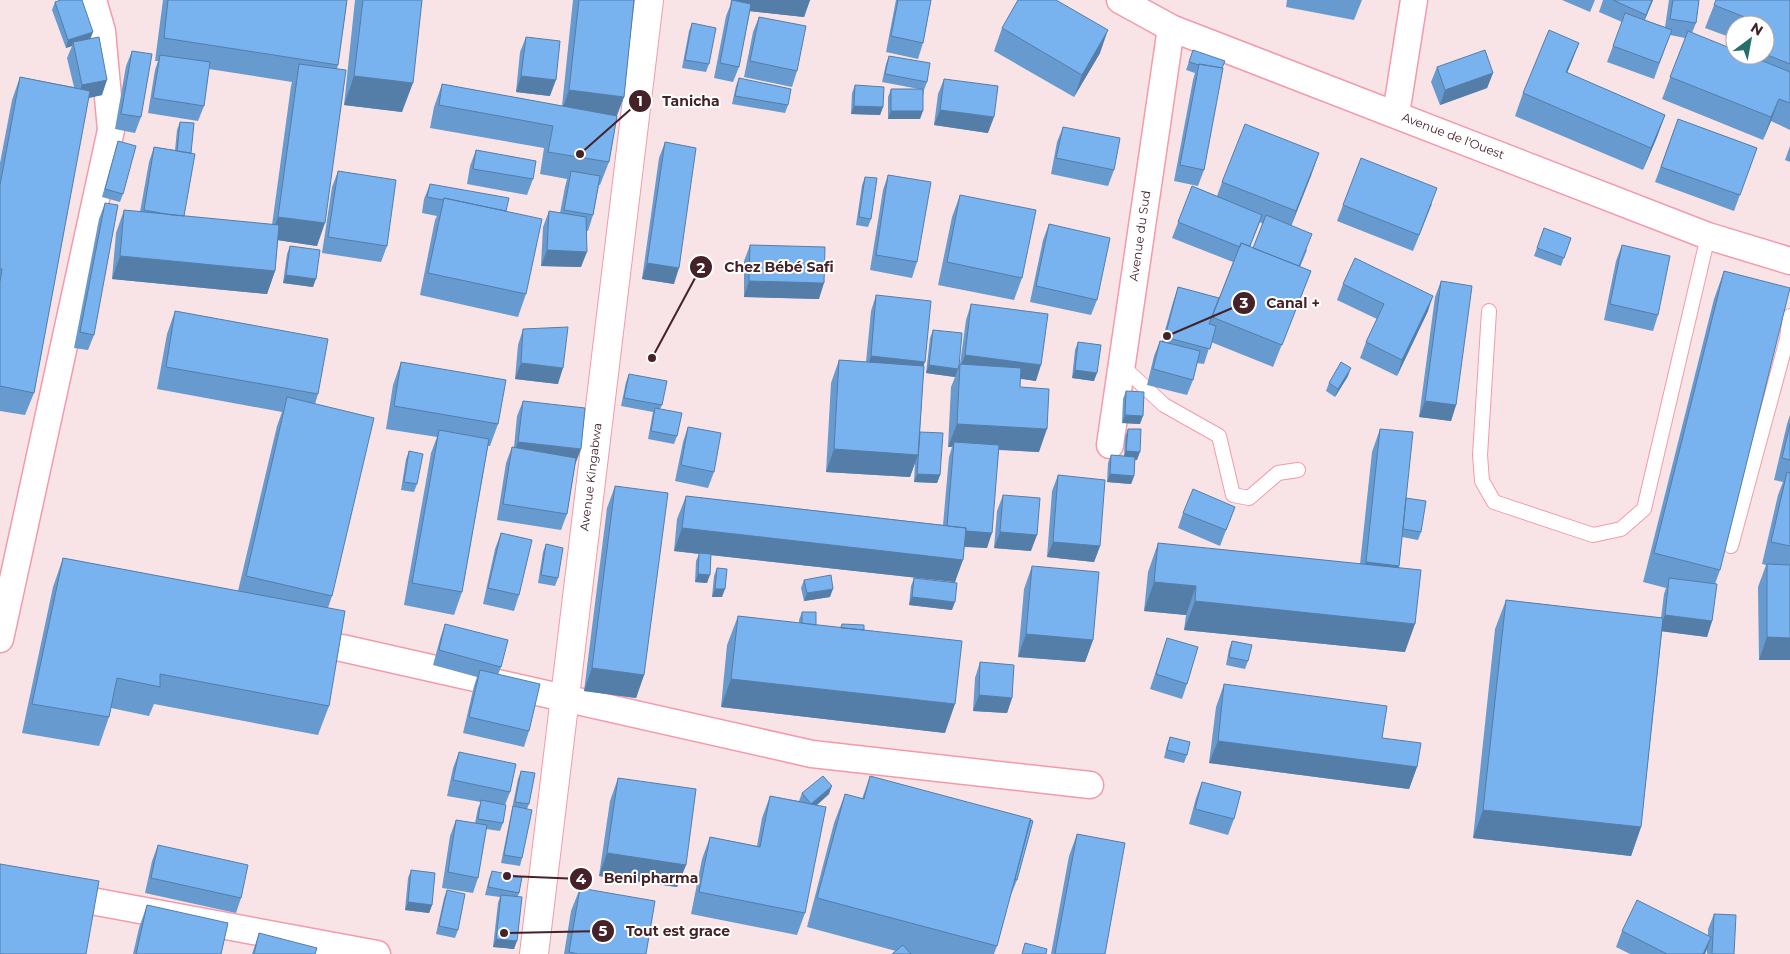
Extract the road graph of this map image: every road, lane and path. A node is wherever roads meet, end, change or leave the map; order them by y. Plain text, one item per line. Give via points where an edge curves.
1 (93, 0) edge
2 (649, 0) edge
3 (1120, 0) edge
4 (1414, 0) edge
5 (1171, 28) junction
6 (1396, 114) junction
7 (1708, 236) junction
8 (1790, 262) edge
9 (1489, 311) dead end
10 (1790, 316) edge
11 (1121, 365) junction
12 (1110, 445) dead end
13 (1298, 470) dead end
14 (1730, 546) edge
15 (0, 639) edge
16 (342, 648) edge
17 (564, 699) junction
18 (1090, 785) dead end
19 (0, 884) edge
20 (377, 954) edge
21 (534, 954) edge

1 - 15 street via 102,31 111,130
2 - 17 street, Avenue Kingabwa
3 - 5 street, Avenue de l'Ouest
4 - 6 street
5 - 6 street, Avenue de l'Ouest
5 - 11 street, Avenue du Sud
6 - 7 street, Avenue de l'Ouest
7 - 8 street, Avenue de l'Ouest
7 - 9 lane via 1644,509 1621,529 1593,535 1494,502 1482,481 1480,455
10 - 14 lane via 1787,339
11 - 12 street, Avenue du Sud
11 - 13 lane via 1164,404 1219,436 1232,495 1249,498 1278,473
16 - 17 street
17 - 18 street via 812,754
17 - 21 street, Avenue Kingabwa
19 - 20 street

